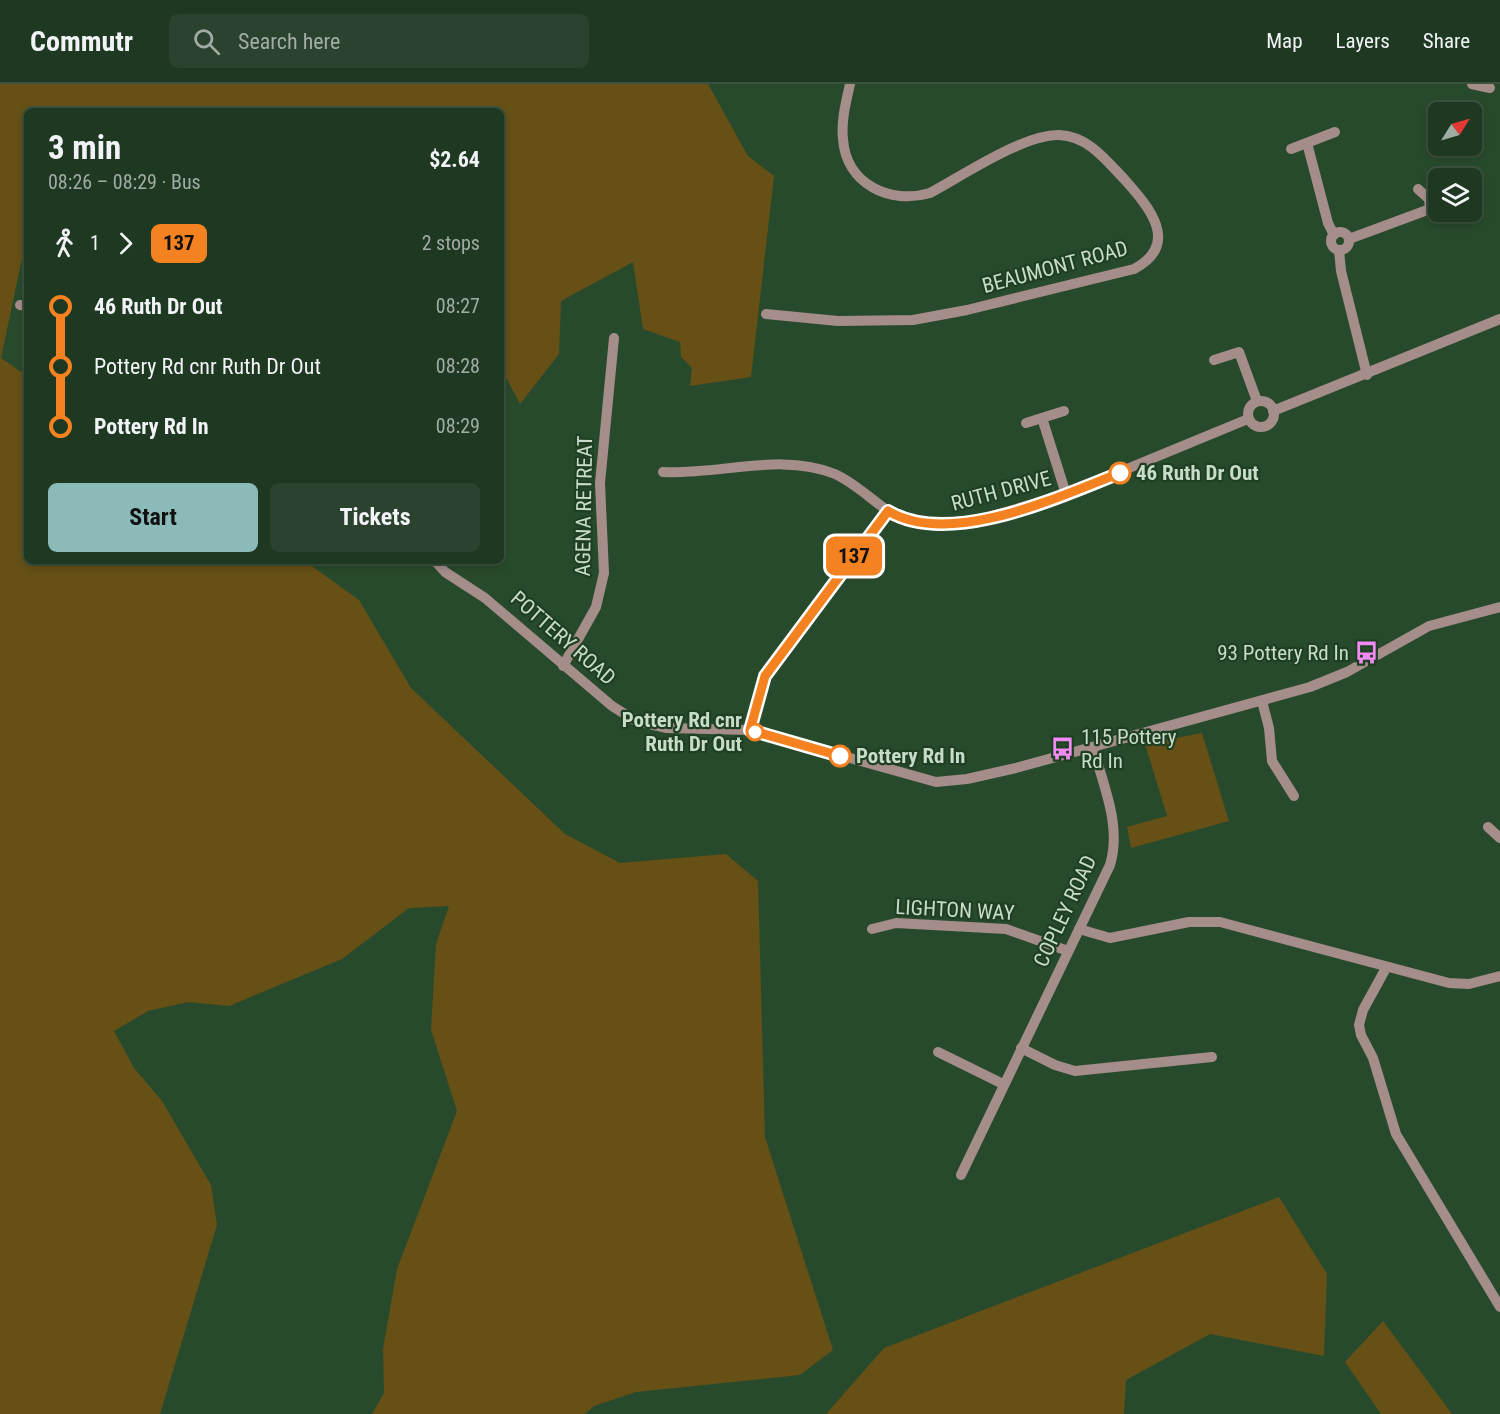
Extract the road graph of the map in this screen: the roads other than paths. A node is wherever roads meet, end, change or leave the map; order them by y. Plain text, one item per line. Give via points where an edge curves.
1 (850, 84) edge
2 (1476, 84) edge
3 (1490, 88) dead end
4 (1335, 132) dead end
5 (1307, 143) junction
6 (1291, 149) dead end
7 (1418, 189) dead end
8 (1334, 234) junction
9 (1349, 239) junction
10 (1339, 250) junction
11 (766, 314) dead end
12 (1500, 319) edge
13 (614, 338) dead end
14 (1214, 360) dead end
15 (1367, 375) junction
16 (1257, 401) junction
17 (1064, 411) dead end
18 (1273, 411) junction
19 (1042, 418) junction
20 (1248, 418) junction
21 (1026, 423) dead end
22 (663, 472) dead end
23 (1066, 494) junction
24 (888, 511) junction
25 (438, 564) edge
26 (1500, 607) edge
27 (563, 666) junction
28 (1262, 701) junction
29 (750, 730) junction
30 (1092, 747) junction
31 (1294, 796) dead end
32 (1488, 827) dead end
33 (1500, 838) edge
34 (872, 929) dead end
35 (1079, 929) junction
36 (1068, 951) junction
37 (1386, 968) junction
38 (1500, 976) edge
39 (1021, 1048) junction
40 (938, 1052) dead end
41 (1212, 1057) dead end
42 (1003, 1084) junction
43 (961, 1175) dead end
44 (1500, 1307) edge

1 - 11 street, BEAUMONT ROAD via 843,140 853,170 868,186 891,196 917,197 1034,139 1070,136 1094,148 1149,207 1156,223 1157,244 1148,260 1134,269 936,317 872,322
2 - 3 street
4 - 5 street
5 - 6 street
5 - 8 street
7 - 9 street via 1429,199 1430,209
8 - 9 street via 1344,233
8 - 10 street via 1331,244
9 - 10 street via 1347,247
10 - 15 street
12 - 15 street
13 - 27 street, AGENA RETREAT via 600,483 604,573 596,606
14 - 16 street via 1239,352
15 - 18 street
16 - 18 street via 1265,401
16 - 20 street via 1250,406
17 - 19 street
18 - 20 street via 1267,425 1254,425
19 - 21 street
19 - 23 street, RUTH DRIVE
20 - 23 street, RUTH DRIVE
22 - 24 street, RUTH DRIVE via 815,466 838,475
23 - 24 street, RUTH DRIVE via 965,523 939,526 904,520
24 - 29 street via 765,676
25 - 27 street, POTTERY ROAD via 485,598
26 - 28 street, POTTERY ROAD via 1429,626 1336,677
27 - 29 street, POTTERY ROAD via 636,721 667,728
28 - 30 street, POTTERY ROAD
28 - 31 street via 1272,761
29 - 30 street, POTTERY ROAD via 936,782 968,779
30 - 35 street, COPLEY ROAD via 1113,823 1114,849
32 - 33 street
34 - 36 street, LIGHTON WAY via 896,923 994,927
35 - 36 street, COPLEY ROAD
35 - 37 street via 1110,938 1189,922 1220,922
36 - 39 street, COPLEY ROAD
37 - 38 street via 1449,983 1469,984
37 - 44 street via 1359,1025 1396,1134
39 - 41 street via 1075,1071
39 - 42 street, COPLEY ROAD
40 - 42 street
42 - 43 street, COPLEY ROAD

